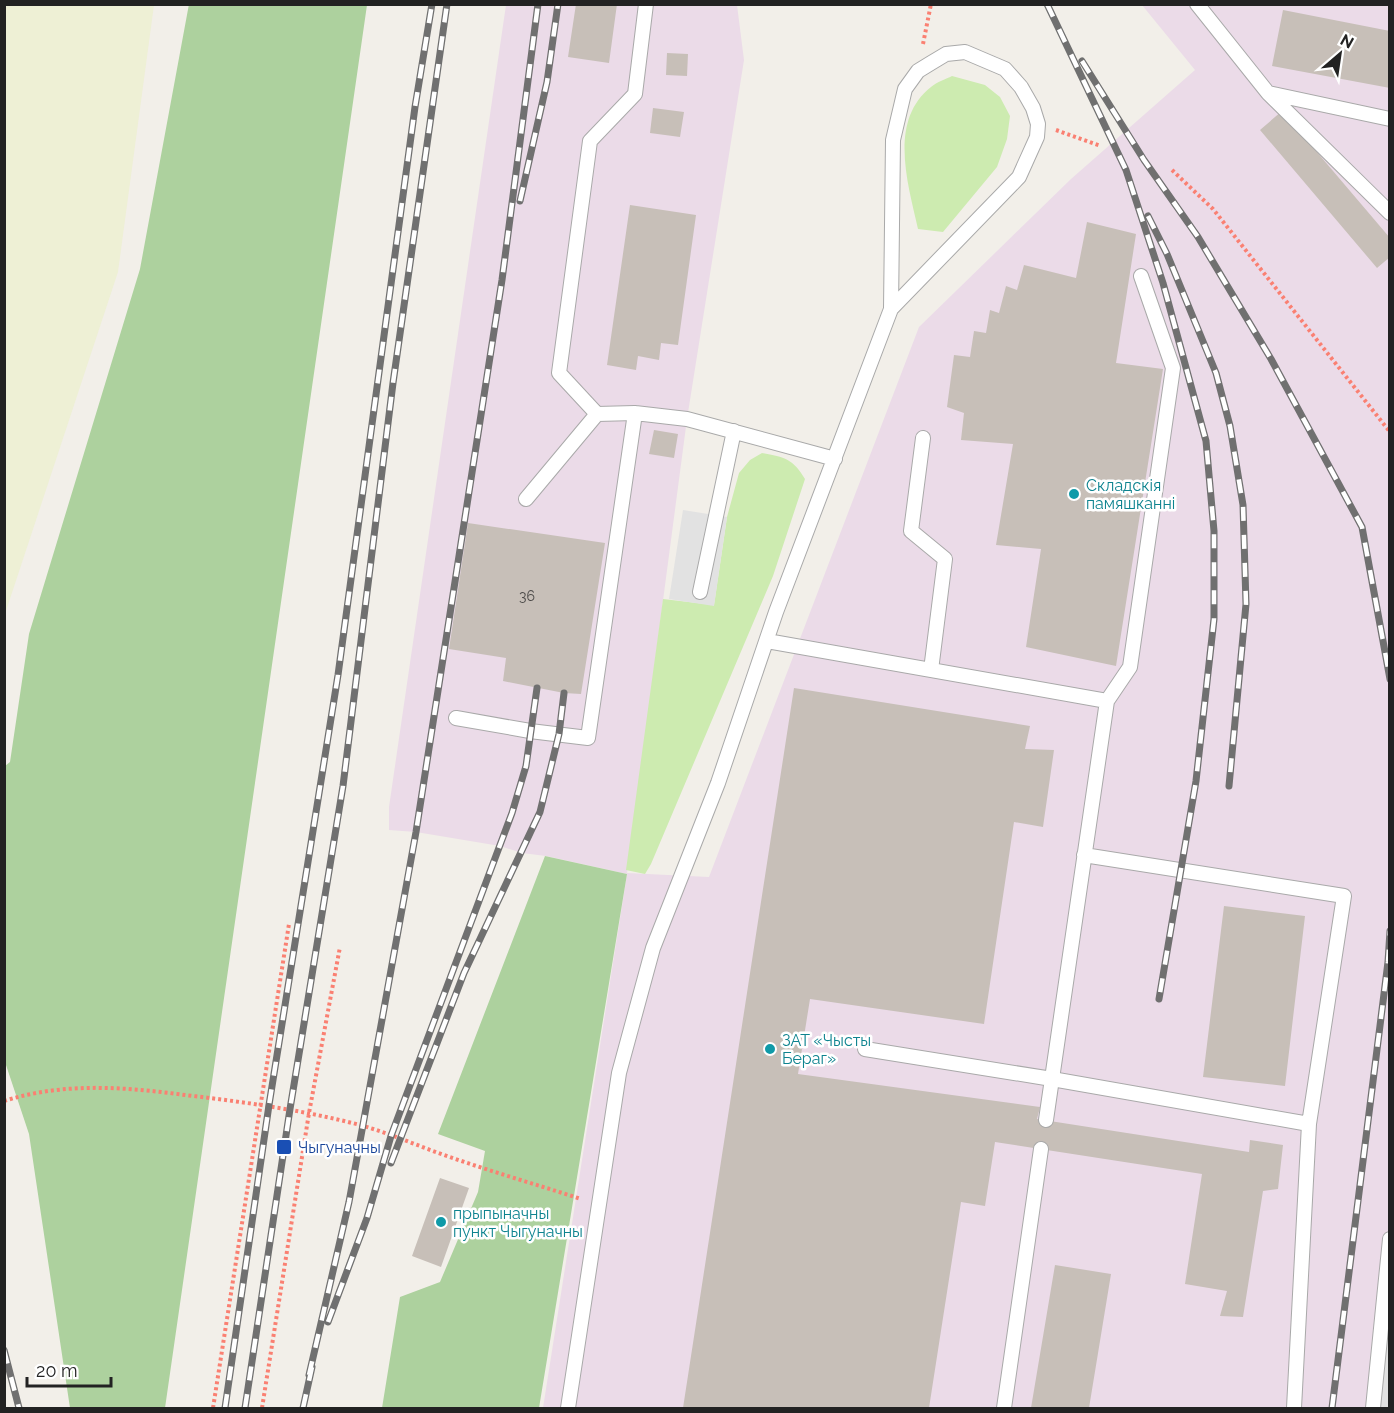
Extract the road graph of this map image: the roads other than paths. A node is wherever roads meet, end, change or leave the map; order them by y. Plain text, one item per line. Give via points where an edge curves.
1 (646, 4) edge
2 (1197, 4) edge
3 (1268, 93) junction
4 (1389, 119) edge
5 (1389, 213) edge
6 (1141, 276) dead end
7 (891, 309) junction
8 (635, 413) junction
9 (597, 414) junction
10 (734, 431) junction
11 (923, 438) dead end
12 (835, 459) junction
13 (526, 499) dead end
14 (700, 592) dead end
15 (766, 641) junction
16 (931, 670) junction
17 (1107, 701) junction
18 (456, 717) dead end
19 (1084, 855) junction
20 (865, 1049) dead end
21 (1052, 1078) junction
22 (1046, 1120) dead end
23 (1308, 1124) junction
24 (1041, 1149) dead end
25 (1389, 1239) edge
26 (568, 1408) edge
27 (1004, 1408) edge
28 (1294, 1408) edge
29 (1373, 1408) edge

1 - 9 lane via 635,94 590,141 559,373
2 - 3 lane
3 - 4 lane
3 - 5 lane
6 - 17 lane via 1173,368 1130,667
7 - 7 lane via 893,140 905,89 918,71 946,54 965,52 1005,69 1022,87 1034,108 1037,137 1019,177
7 - 12 lane
8 - 9 lane
8 - 10 lane
8 - 18 lane via 588,738
9 - 13 lane
10 - 12 lane
10 - 14 lane
11 - 16 lane via 911,531 945,559
12 - 15 lane
15 - 16 lane
15 - 26 lane via 718,783 653,948 619,1073
16 - 17 lane
17 - 19 lane
19 - 21 lane
19 - 23 lane via 1344,896
20 - 21 lane
21 - 22 lane
21 - 23 lane
23 - 28 lane
24 - 27 lane
25 - 29 lane

